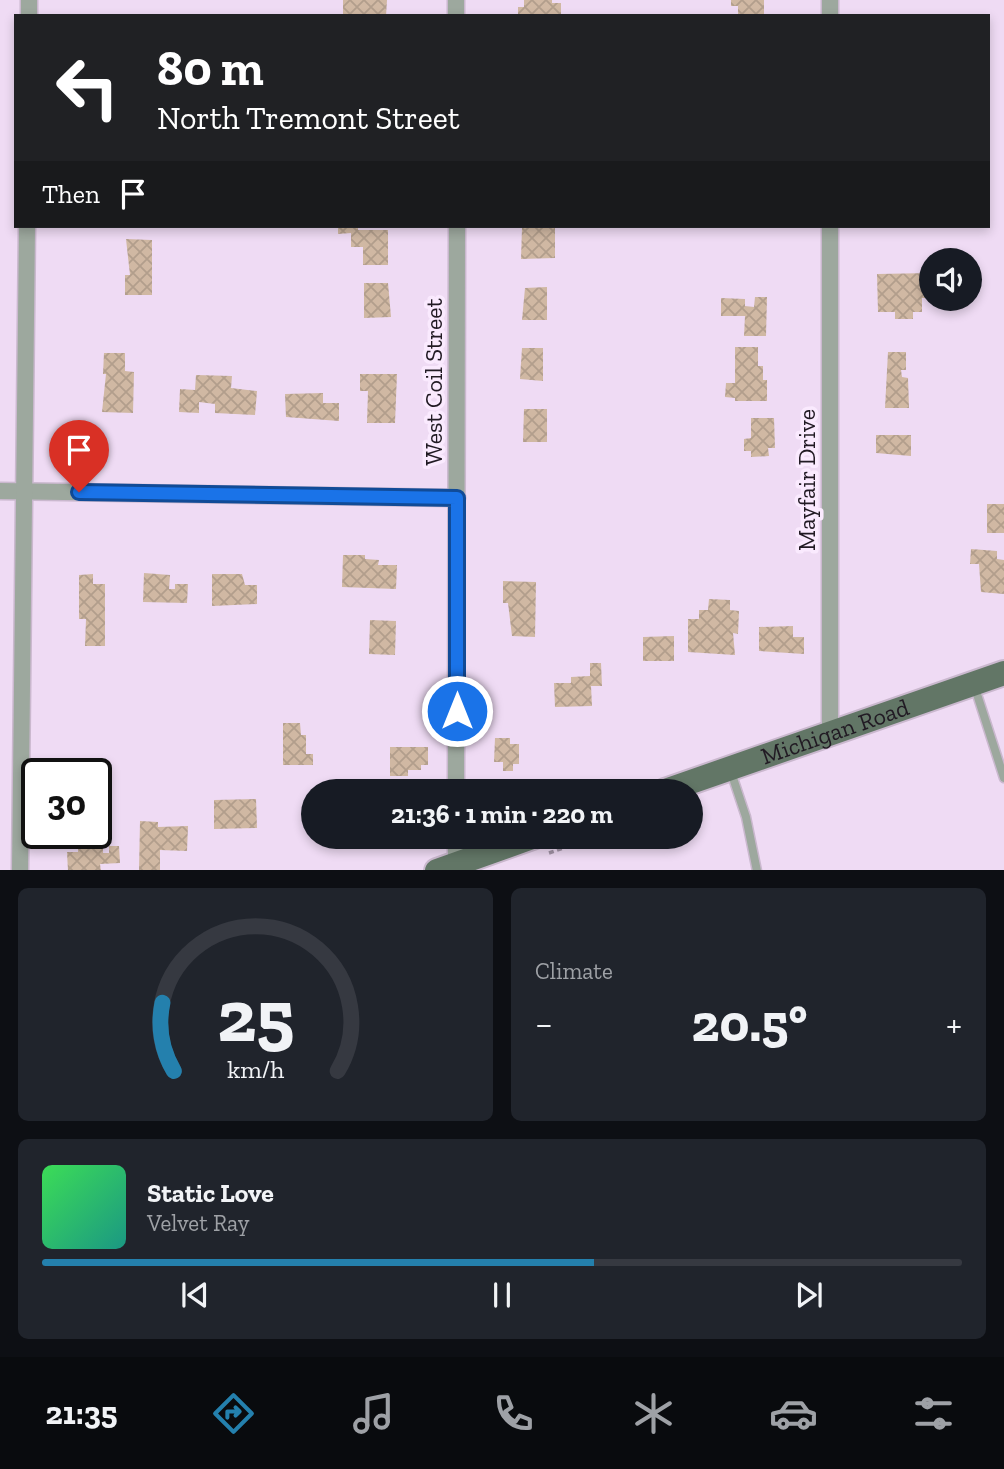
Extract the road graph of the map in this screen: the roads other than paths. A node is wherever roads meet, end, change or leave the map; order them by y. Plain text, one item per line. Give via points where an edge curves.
1 (27, 228) edge
2 (457, 228) edge
3 (830, 228) edge
4 (0, 491) edge
5 (25, 492) junction
6 (457, 498) junction
7 (1004, 673) edge
8 (974, 683) junction
9 (830, 734) junction
10 (730, 768) junction
11 (1004, 778) edge
12 (456, 779) edge
13 (699, 779) edge
14 (452, 849) edge
15 (498, 849) edge
16 (447, 867) edge
17 (20, 870) edge
18 (757, 870) edge

1 - 5 street
2 - 6 street, West Coil Street
3 - 9 street, Mayfair Drive
4 - 5 street
5 - 6 street
5 - 17 street
6 - 12 street, West Coil Street
7 - 8 main road, Michigan Road
8 - 9 main road, Michigan Road
8 - 11 lane
9 - 10 main road, Michigan Road
10 - 13 main road, Michigan Road
10 - 18 lane
14 - 16 street
15 - 16 main road

